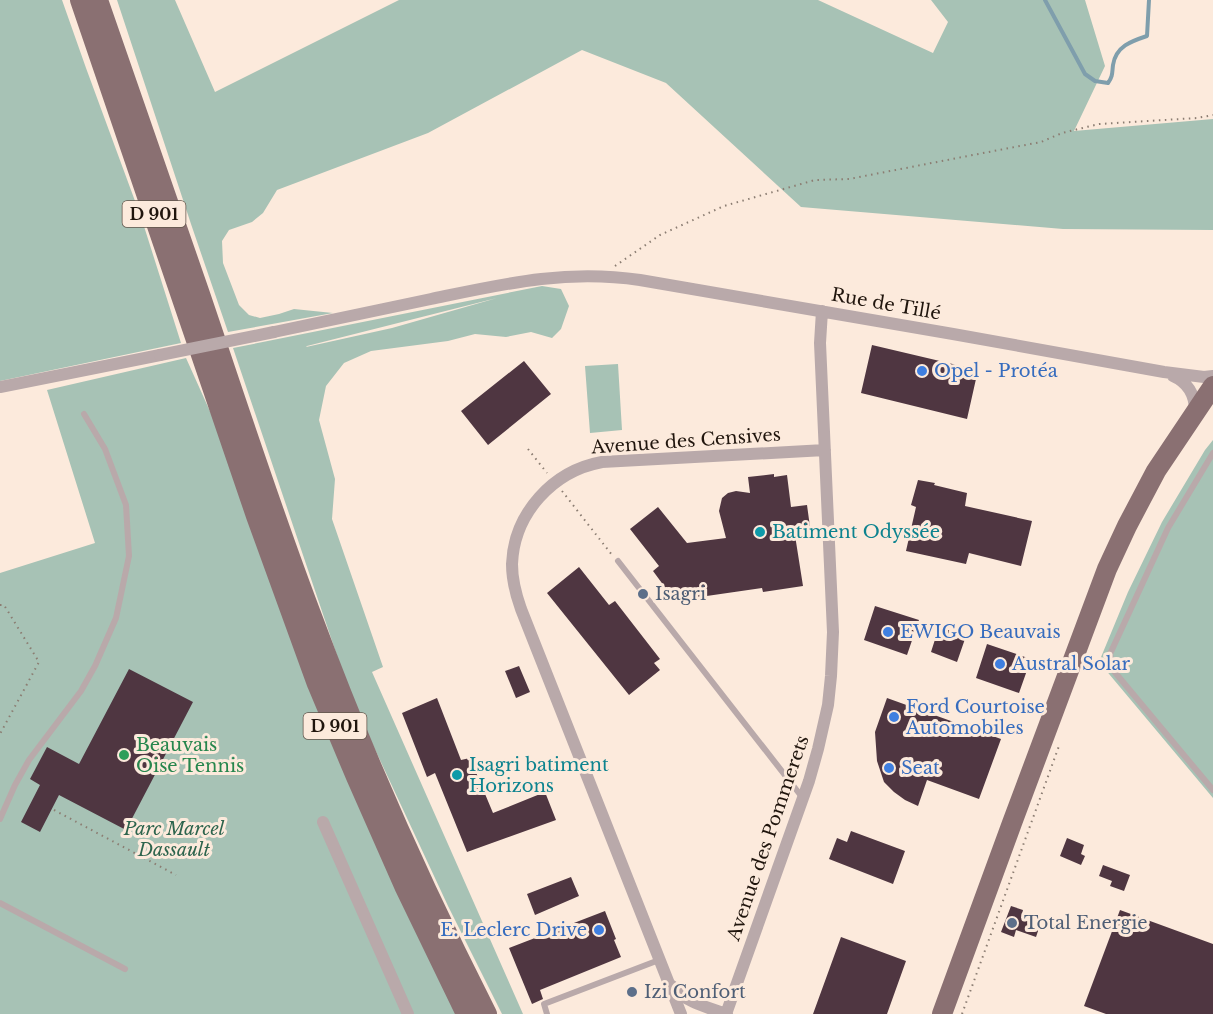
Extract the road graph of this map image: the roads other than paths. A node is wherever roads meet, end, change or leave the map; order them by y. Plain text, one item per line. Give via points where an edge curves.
1 (80, 0) edge
2 (98, 0) edge
3 (822, 311) junction
4 (1164, 372) junction
5 (1213, 376) edge
6 (1213, 386) edge
7 (0, 387) edge
8 (1213, 400) edge
9 (1195, 411) junction
10 (84, 414) dead end
11 (825, 450) junction
12 (1213, 453) edge
13 (618, 561) road end
14 (1213, 790) edge
15 (803, 798) junction
16 (0, 819) edge
17 (323, 822) dead end
18 (0, 903) edge
19 (450, 940) junction
20 (660, 960) junction
21 (125, 969) dead end
22 (668, 980) junction
23 (408, 1014) edge
24 (466, 1014) edge
25 (487, 1014) edge
26 (497, 1014) edge
27 (547, 1014) edge
28 (681, 1014) edge
29 (727, 1014) edge
30 (942, 1014) edge
31 (950, 1014) edge

1 - 24 main road, D 901 via 317,684 397,871
2 - 19 main road, D 901 via 313,622 408,851
3 - 4 street, Rue de Tillé
3 - 7 street, Rue de Tillé, bridge via 640,280 568,275 514,282
3 - 11 street, Avenue des Pommerets
4 - 5 street, Rue de Tillé
4 - 9 street, Rue de Tillé via 1187,386 1194,396
6 - 9 main road
8 - 31 main road via 1156,487 1118,564
9 - 30 main road via 1149,484 1107,569
10 - 16 lane via 105,449 126,505 129,556 116,618 95,666 29,760
11 - 15 street, Avenue des Pommerets via 833,660 825,719
11 - 20 street, Avenue des Censives via 592,464 555,483 532,506 517,535 512,566 525,620
12 - 14 lane via 1167,528 1110,654 1113,670
13 - 15 lane
15 - 29 street, Avenue des Pommerets
17 - 23 street
18 - 21 lane
19 - 25 main road, D 901
19 - 26 main road
20 - 22 street, Avenue des Censives
20 - 27 lane via 543,1004
22 - 28 street, Avenue des Censives
22 - 29 street, Avenue des Censives via 691,1002

